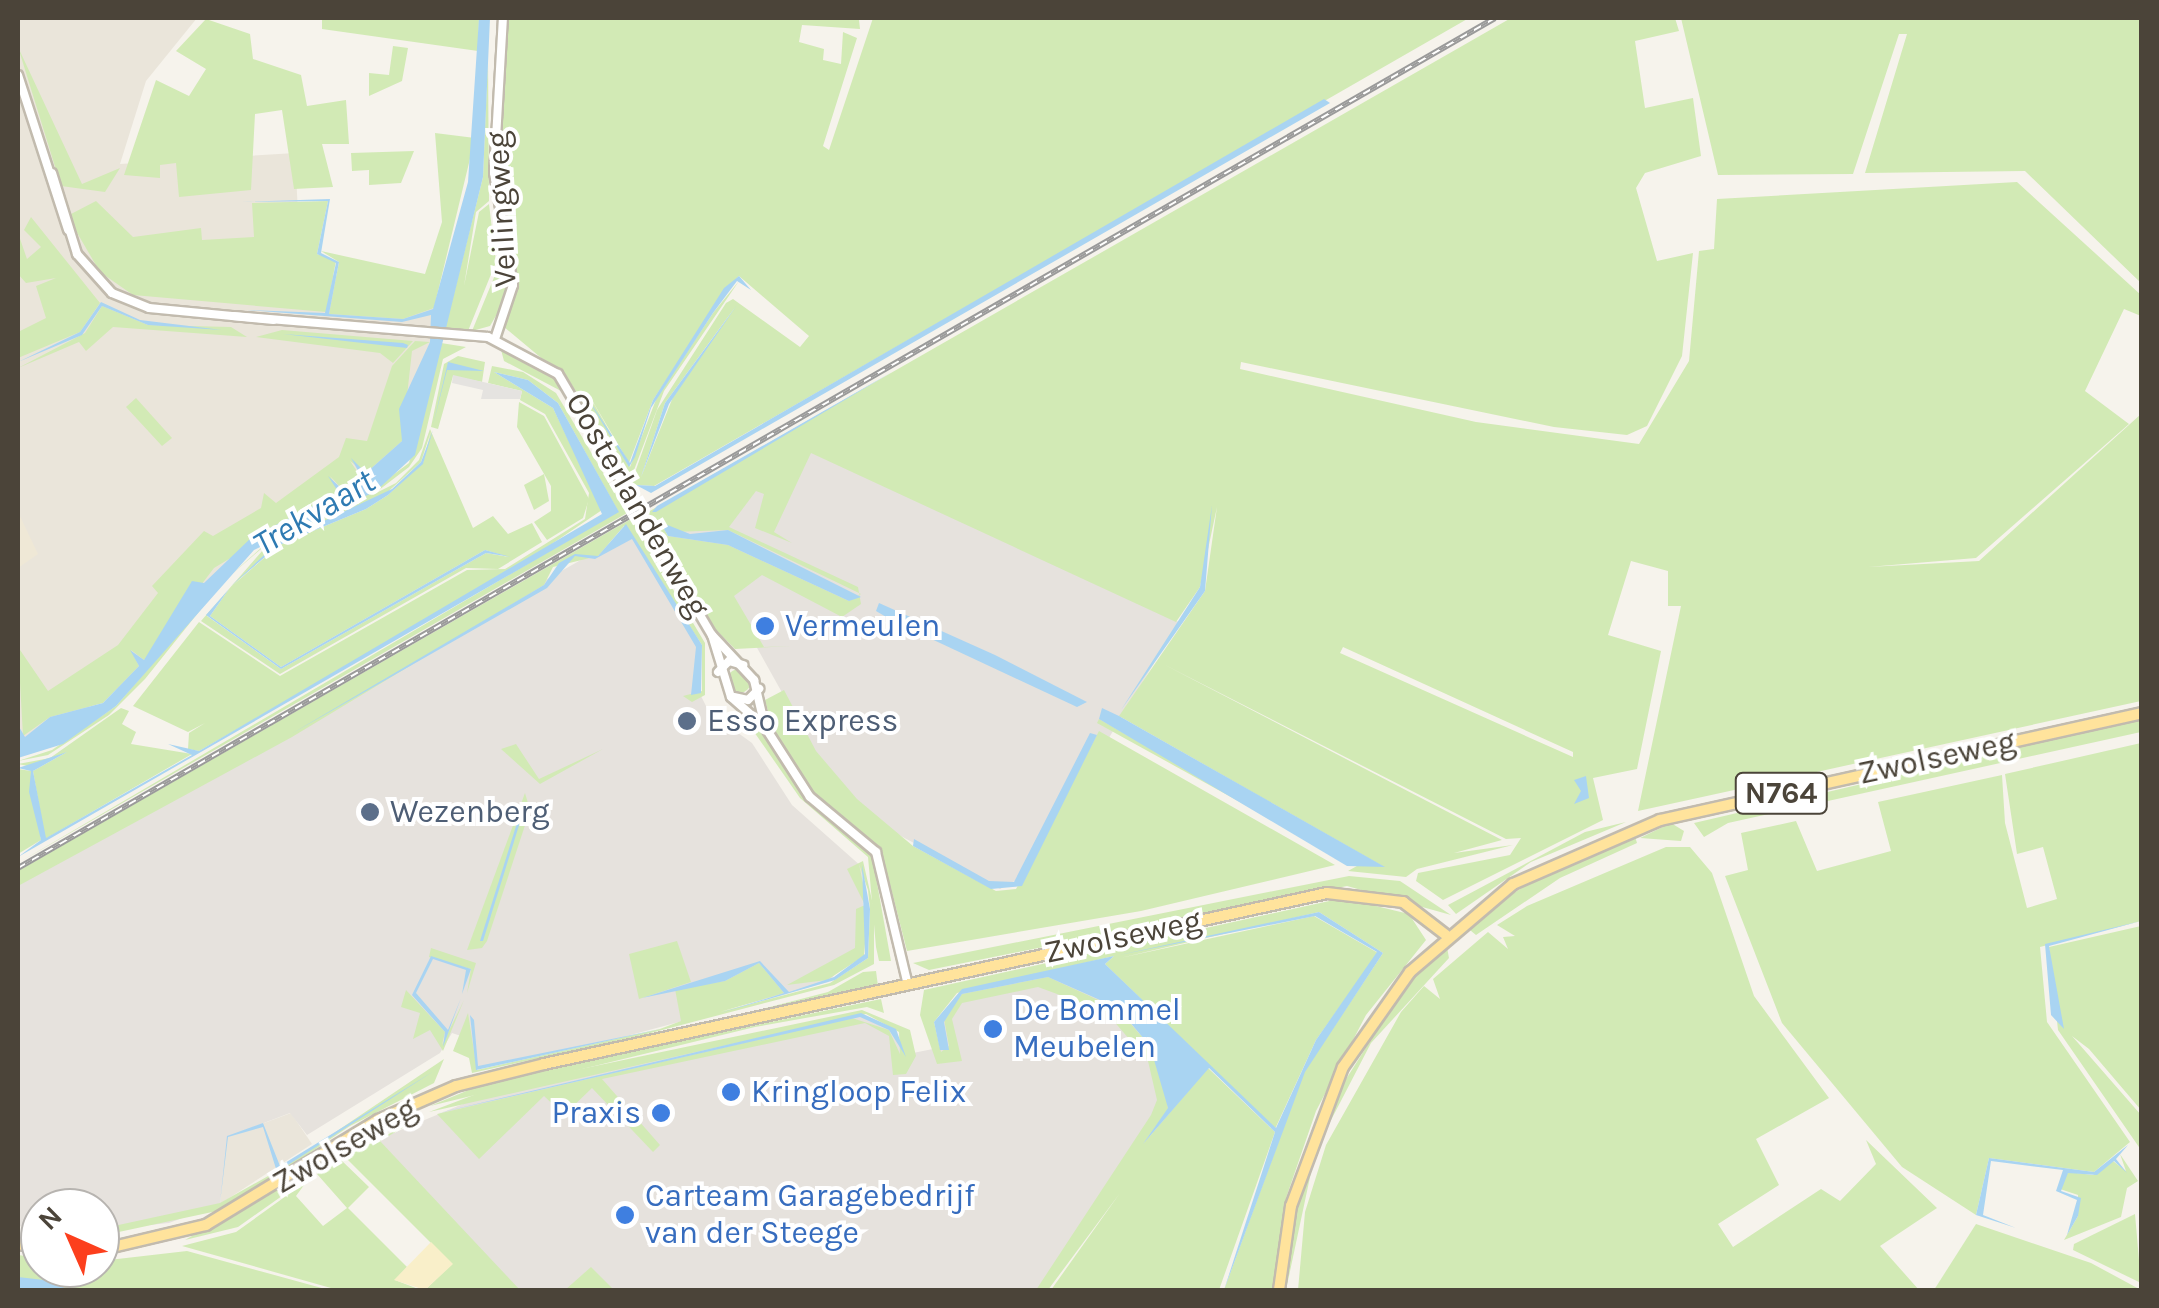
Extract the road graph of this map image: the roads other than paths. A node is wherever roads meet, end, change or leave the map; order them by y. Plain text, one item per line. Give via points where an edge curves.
1 (503, 18) edge
2 (18, 78) edge
3 (495, 338) junction
4 (712, 635) junction
5 (747, 667) junction
6 (718, 672) junction
7 (759, 689) junction
8 (730, 695) junction
9 (2142, 713) edge
10 (765, 727) junction
11 (1446, 935) junction
12 (908, 984) junction
13 (120, 1245) edge
14 (1280, 1290) edge

1 - 3 street, Veilingweg via 494,173 513,285
2 - 3 street, Oosterlandenweg via 84,267 118,297 233,316
3 - 4 street, Oosterlandenweg via 535,355 571,390
4 - 5 street, Oosterlandenweg
4 - 6 street, Oosterlandenweg
5 - 6 street via 729,661
5 - 7 street, Oosterlandenweg
6 - 8 street, Oosterlandenweg
7 - 8 street via 746,701
7 - 10 street, Oosterlandenweg
8 - 10 street, Oosterlandenweg
9 - 11 main road, Zwolseweg / N764 via 1635,827 1542,866
10 - 12 street, Oosterlandenweg via 804,789 876,852
11 - 12 main road, Zwolseweg via 1397,900 1327,893
11 - 14 main road, N764 via 1343,1066 1290,1206
12 - 13 main road, Zwolseweg via 456,1086 365,1126 218,1220

